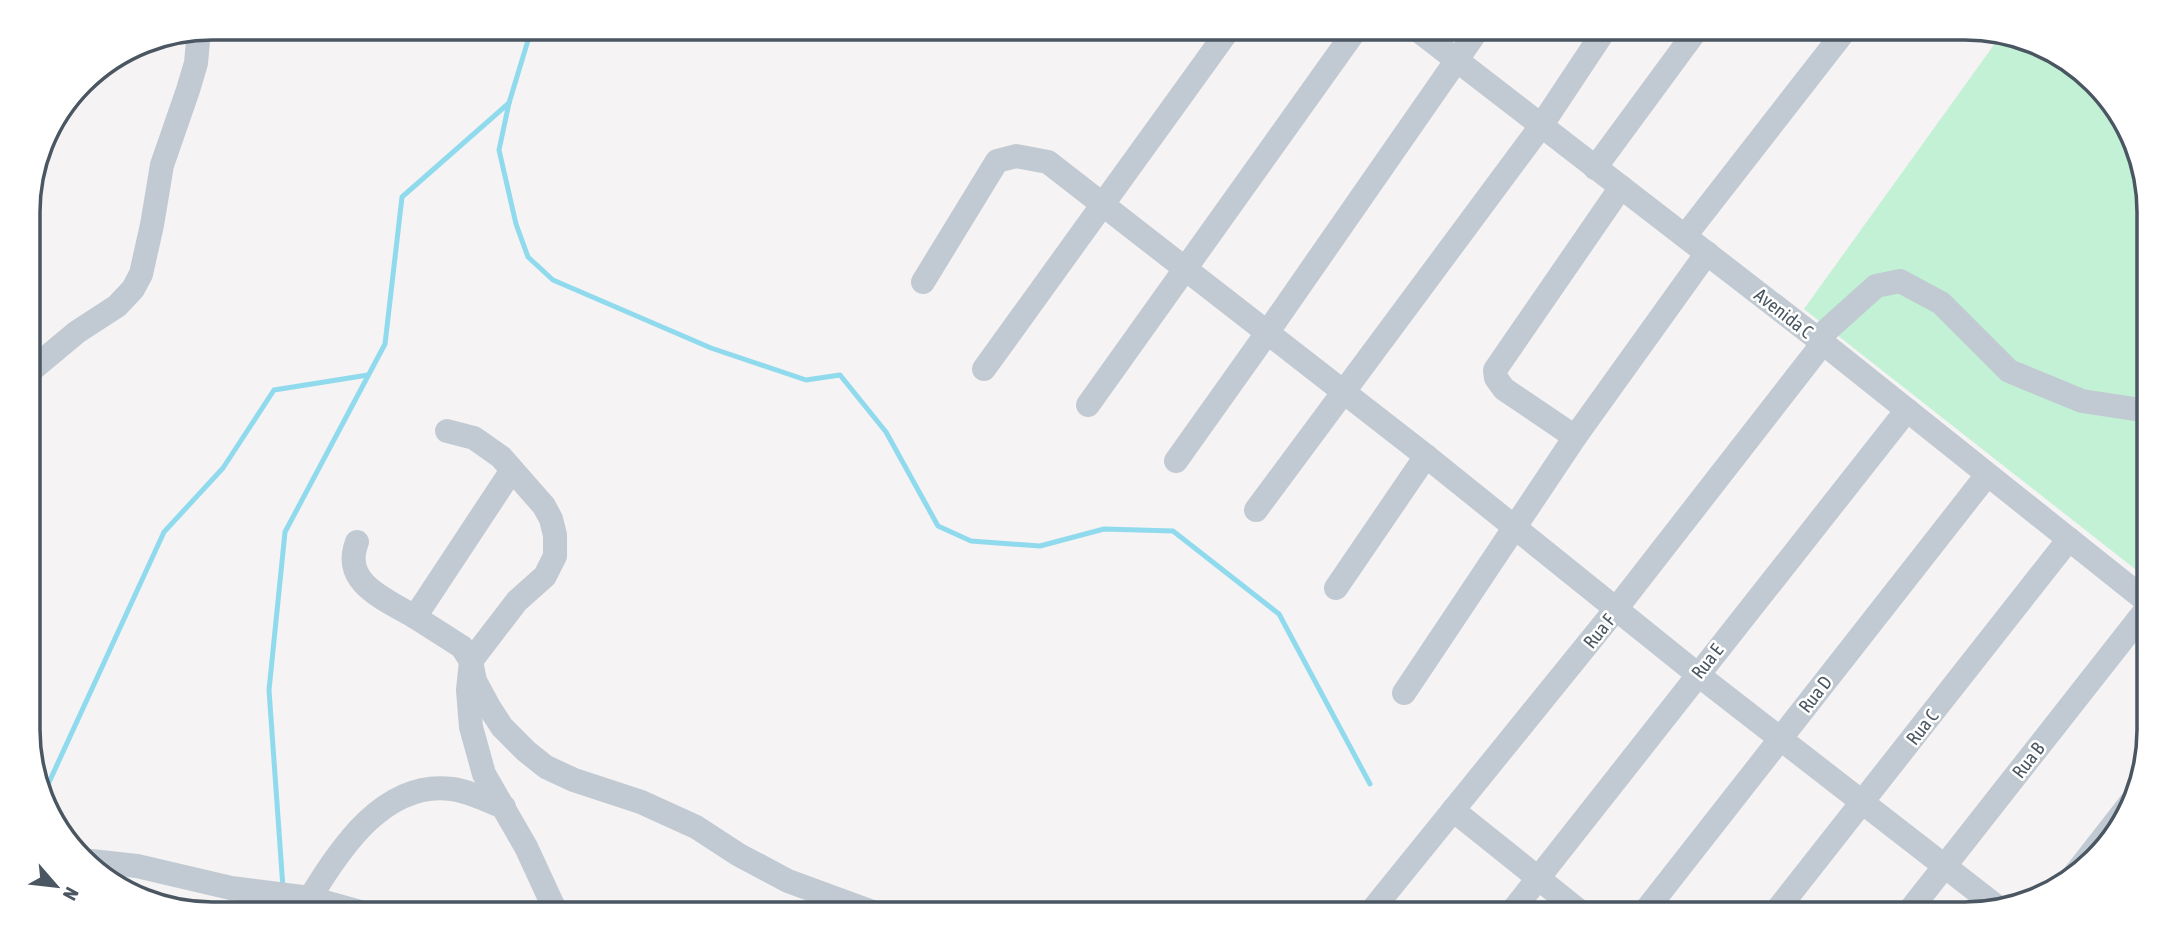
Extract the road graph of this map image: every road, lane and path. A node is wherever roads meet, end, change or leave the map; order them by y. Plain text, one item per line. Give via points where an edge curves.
1 (1221, 40) edge
2 (1348, 40) edge
3 (1430, 40) edge
4 (1470, 40) edge
5 (1598, 40) edge
6 (1689, 40) edge
7 (1838, 40) edge
8 (198, 41) edge
9 (1456, 61) junction
10 (1541, 126) junction
11 (1595, 168) junction
12 (1621, 187) junction
13 (1103, 203) junction
14 (1685, 236) junction
15 (1707, 253) junction
16 (1185, 270) junction
17 (923, 282) dead end
18 (1267, 333) junction
19 (1820, 341) junction
20 (41, 362) edge
21 (984, 369) dead end
22 (1344, 392) junction
23 (1088, 405) dead end
24 (2137, 409) edge
25 (1907, 410) junction
26 (447, 431) dead end
27 (1575, 437) junction
28 (1426, 456) junction
29 (1176, 461) dead end
30 (512, 470) junction
31 (1987, 475) junction
32 (1256, 510) dead end
33 (1514, 527) junction
34 (2068, 539) junction
35 (357, 542) dead end
36 (1336, 588) dead end
37 (2137, 595) edge
38 (1616, 609) junction
39 (415, 617) junction
40 (2137, 620) edge
41 (471, 661) junction
42 (1697, 674) junction
43 (1404, 693) dead end
44 (1780, 737) junction
45 (1863, 802) junction
46 (504, 807) junction
47 (1453, 810) junction
48 (104, 862) edge
49 (1945, 866) junction
50 (1538, 879) junction
51 (310, 898) junction
52 (1988, 899) edge
53 (1379, 901) edge
54 (1520, 901) edge
55 (1567, 901) edge
56 (1653, 901) edge
57 (1784, 901) edge
58 (1917, 901) edge
59 (324, 902) edge
60 (551, 902) edge
61 (844, 902) edge

1 - 13 street
2 - 16 street
3 - 9 street, Avenida C
4 - 9 street
5 - 10 street
6 - 11 street
7 - 14 street
8 - 20 street via 196,63 162,165 141,274 117,306
9 - 10 street, Avenida C
9 - 18 street
10 - 11 street, Avenida C
10 - 22 street
11 - 12 street, Avenida C
12 - 14 street, Avenida C
12 - 27 street via 1495,370 1504,389
13 - 16 street
13 - 17 street via 1048,162 1016,156 997,161
13 - 21 street
14 - 15 street, Avenida C
15 - 19 street, Avenida C
15 - 27 street
16 - 18 street
16 - 23 street
18 - 22 street
18 - 29 street
19 - 24 street, Rua F via 1877,286 1900,281 1941,303 2009,371 2082,401
19 - 25 street, Avenida C
19 - 38 street, Rua F
22 - 28 street
22 - 32 street
25 - 31 street, Avenida C
25 - 42 street, Rua E
26 - 30 street via 484,444
27 - 33 street
28 - 33 street
28 - 36 street
30 - 39 street
30 - 41 street via 551,519 555,556 545,576 517,601
31 - 34 street, Avenida C
31 - 44 street, Rua D
33 - 38 street
33 - 43 street
34 - 37 street, Avenida C
34 - 45 street, Rua C
35 - 39 street via 352,555 359,579
38 - 42 street
38 - 47 street, Rua F
39 - 41 street via 462,647
40 - 49 street, Rua B
41 - 46 street via 471,727 484,774
41 - 61 street via 481,695 502,727 546,767 641,802 696,827 788,881
42 - 44 street
42 - 50 street, Rua E
44 - 45 street
44 - 56 street, Rua D
45 - 49 street
45 - 57 street, Rua C
46 - 51 street via 455,789 419,790 396,799 364,824
46 - 60 street
47 - 50 street
47 - 53 street, Rua F
48 - 51 street via 231,888
49 - 52 street
49 - 58 street, Rua B
50 - 54 street, Rua E
50 - 55 street
51 - 59 street

